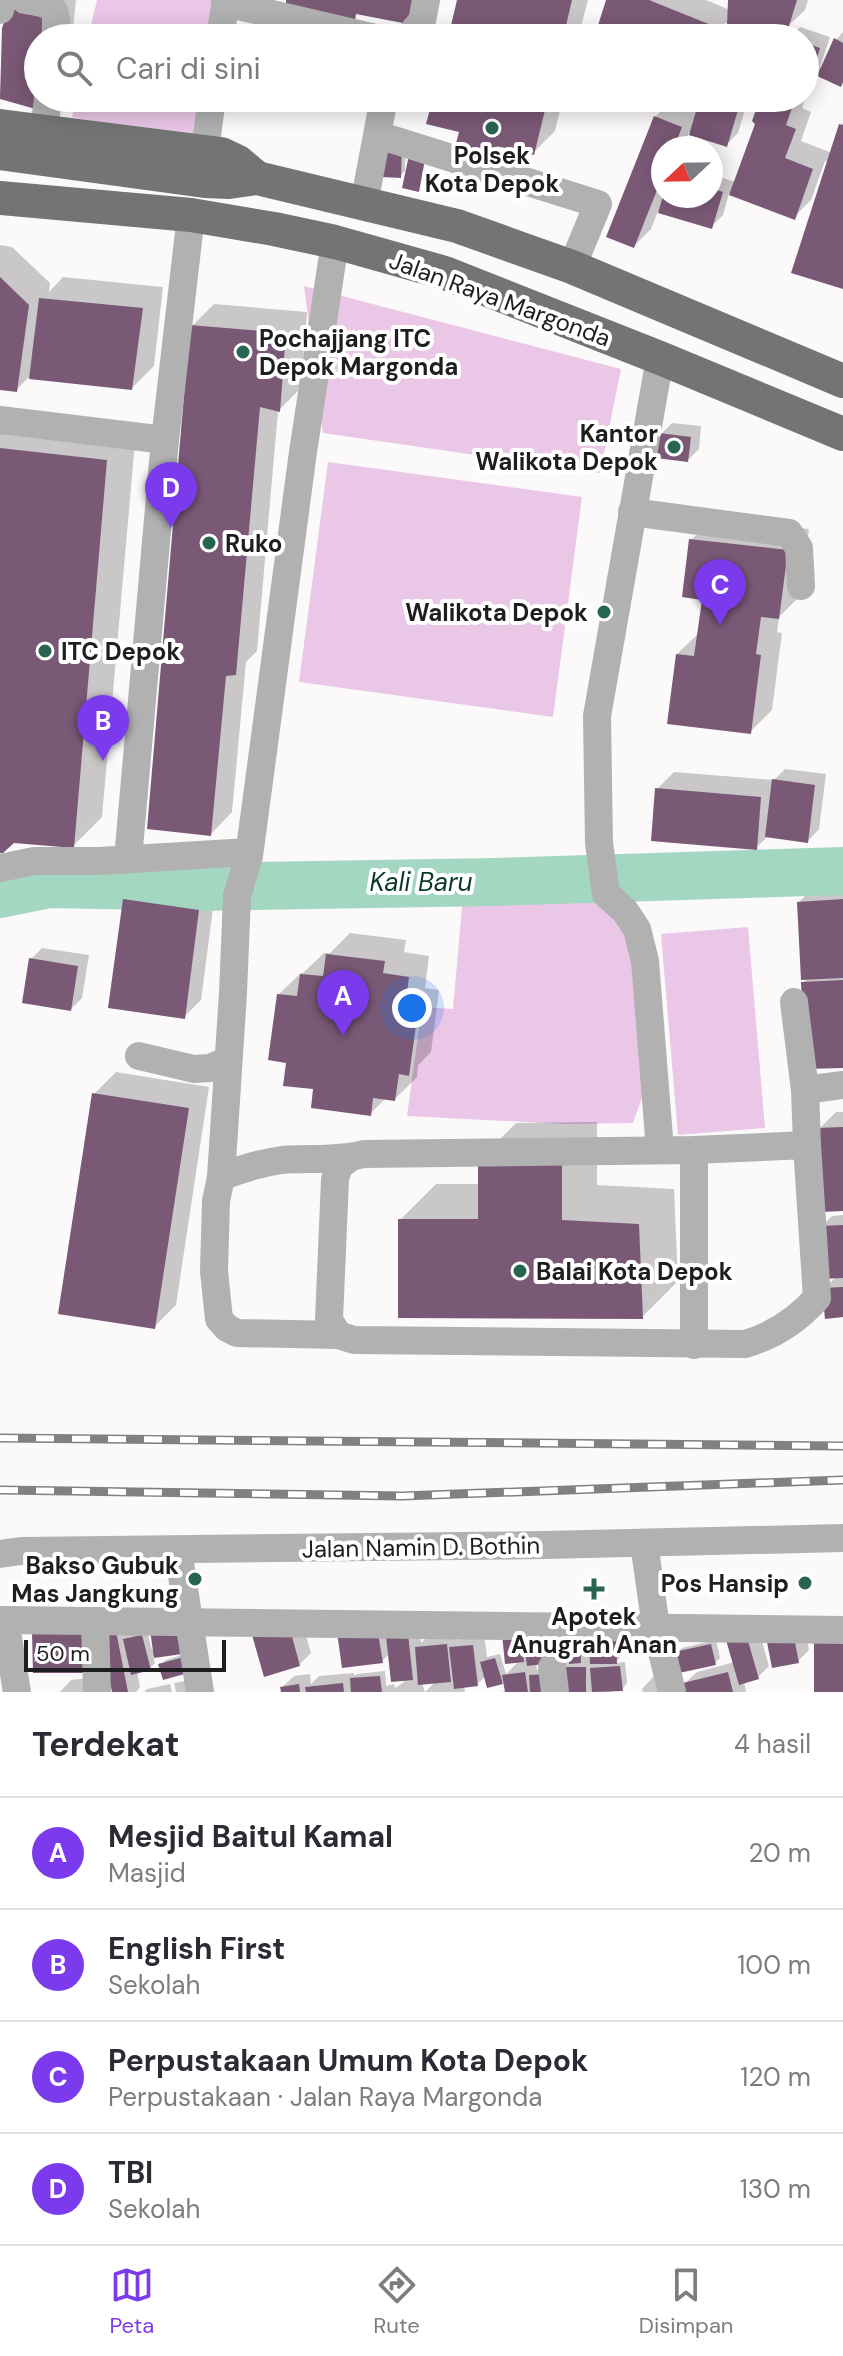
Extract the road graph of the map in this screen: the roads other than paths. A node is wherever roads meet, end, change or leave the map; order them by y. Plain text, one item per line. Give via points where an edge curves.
1 (3, 0) edge
2 (25, 0) edge
3 (426, 0) edge
4 (226, 2) edge
5 (0, 10) edge
6 (56, 24) edge
7 (222, 24) edge
8 (317, 24) edge
9 (420, 24) edge
10 (210, 112) edge
11 (382, 112) edge
12 (46, 115) edge
13 (0, 126) edge
14 (378, 135) junction
15 (205, 151) junction
16 (0, 153) edge
17 (257, 178) junction
18 (0, 198) edge
19 (364, 204) junction
20 (191, 215) junction
21 (335, 242) junction
22 (572, 267) junction
23 (660, 358) junction
24 (843, 381) edge
25 (0, 420) edge
26 (843, 434) edge
27 (165, 440) junction
28 (632, 512) junction
29 (801, 586) dead end
30 (249, 854) junction
31 (128, 859) junction
32 (0, 868) edge
33 (794, 1002) dead end
34 (139, 1056) dead end
35 (228, 1060) junction
36 (843, 1085) edge
37 (805, 1090) junction
38 (807, 1145) junction
39 (660, 1150) junction
40 (694, 1150) junction
41 (351, 1157) junction
42 (221, 1177) junction
43 (338, 1335) junction
44 (694, 1345) junction
45 (843, 1538) edge
46 (644, 1543) junction
47 (178, 1550) junction
48 (0, 1554) edge
49 (2, 1620) edge
50 (95, 1621) junction
51 (189, 1621) junction
52 (656, 1628) junction
53 (843, 1630) edge
54 (17, 1692) edge
55 (97, 1692) edge
56 (200, 1692) edge
57 (672, 1692) edge

1 - 5 street
2 - 6 street via 47,3 57,14
3 - 9 street
4 - 7 street
4 - 8 street
10 - 15 street
11 - 14 street
12 - 13 main road, Jalan Raya Margonda
12 - 15 main road, Jalan Raya Margonda
14 - 19 street
14 - 22 street via 598,204
15 - 17 main road, Jalan Raya Margonda via 238,162
16 - 17 main road, Jalan Raya Margonda via 205,181
17 - 19 main road, Jalan Raya Margonda
18 - 20 main road, Jalan Raya Margonda
19 - 22 main road, Jalan Raya Margonda via 457,226
20 - 21 main road, Jalan Raya Margonda
20 - 27 street
21 - 23 main road, Jalan Raya Margonda via 445,273
21 - 30 street
22 - 24 main road, Jalan Raya Margonda
23 - 26 main road, Jalan Raya Margonda
23 - 28 street
25 - 27 street
27 - 31 street
28 - 29 street via 789,533 799,548
28 - 39 street via 597,716 599,843 606,894 637,929 645,961
30 - 31 street
30 - 35 street via 237,896
31 - 32 street via 34,861
33 - 37 street
34 - 35 street via 194,1069
35 - 42 street
36 - 37 street
37 - 38 street
38 - 40 street
38 - 44 street via 817,1298 761,1340
39 - 40 street
39 - 41 street
40 - 44 street
41 - 42 street via 282,1160
41 - 43 street via 339,1166 335,1179 329,1320
42 - 43 street via 214,1271 219,1319 237,1333
43 - 44 street via 354,1340
45 - 46 street, Jalan Namin D. Bothin
46 - 47 street, Jalan Namin D. Bothin
46 - 52 street
47 - 48 street, Jalan Namin D. Bothin
47 - 51 street
49 - 50 street
49 - 54 street
50 - 51 street
50 - 55 street
51 - 52 street
51 - 56 street
52 - 53 street
52 - 57 street

